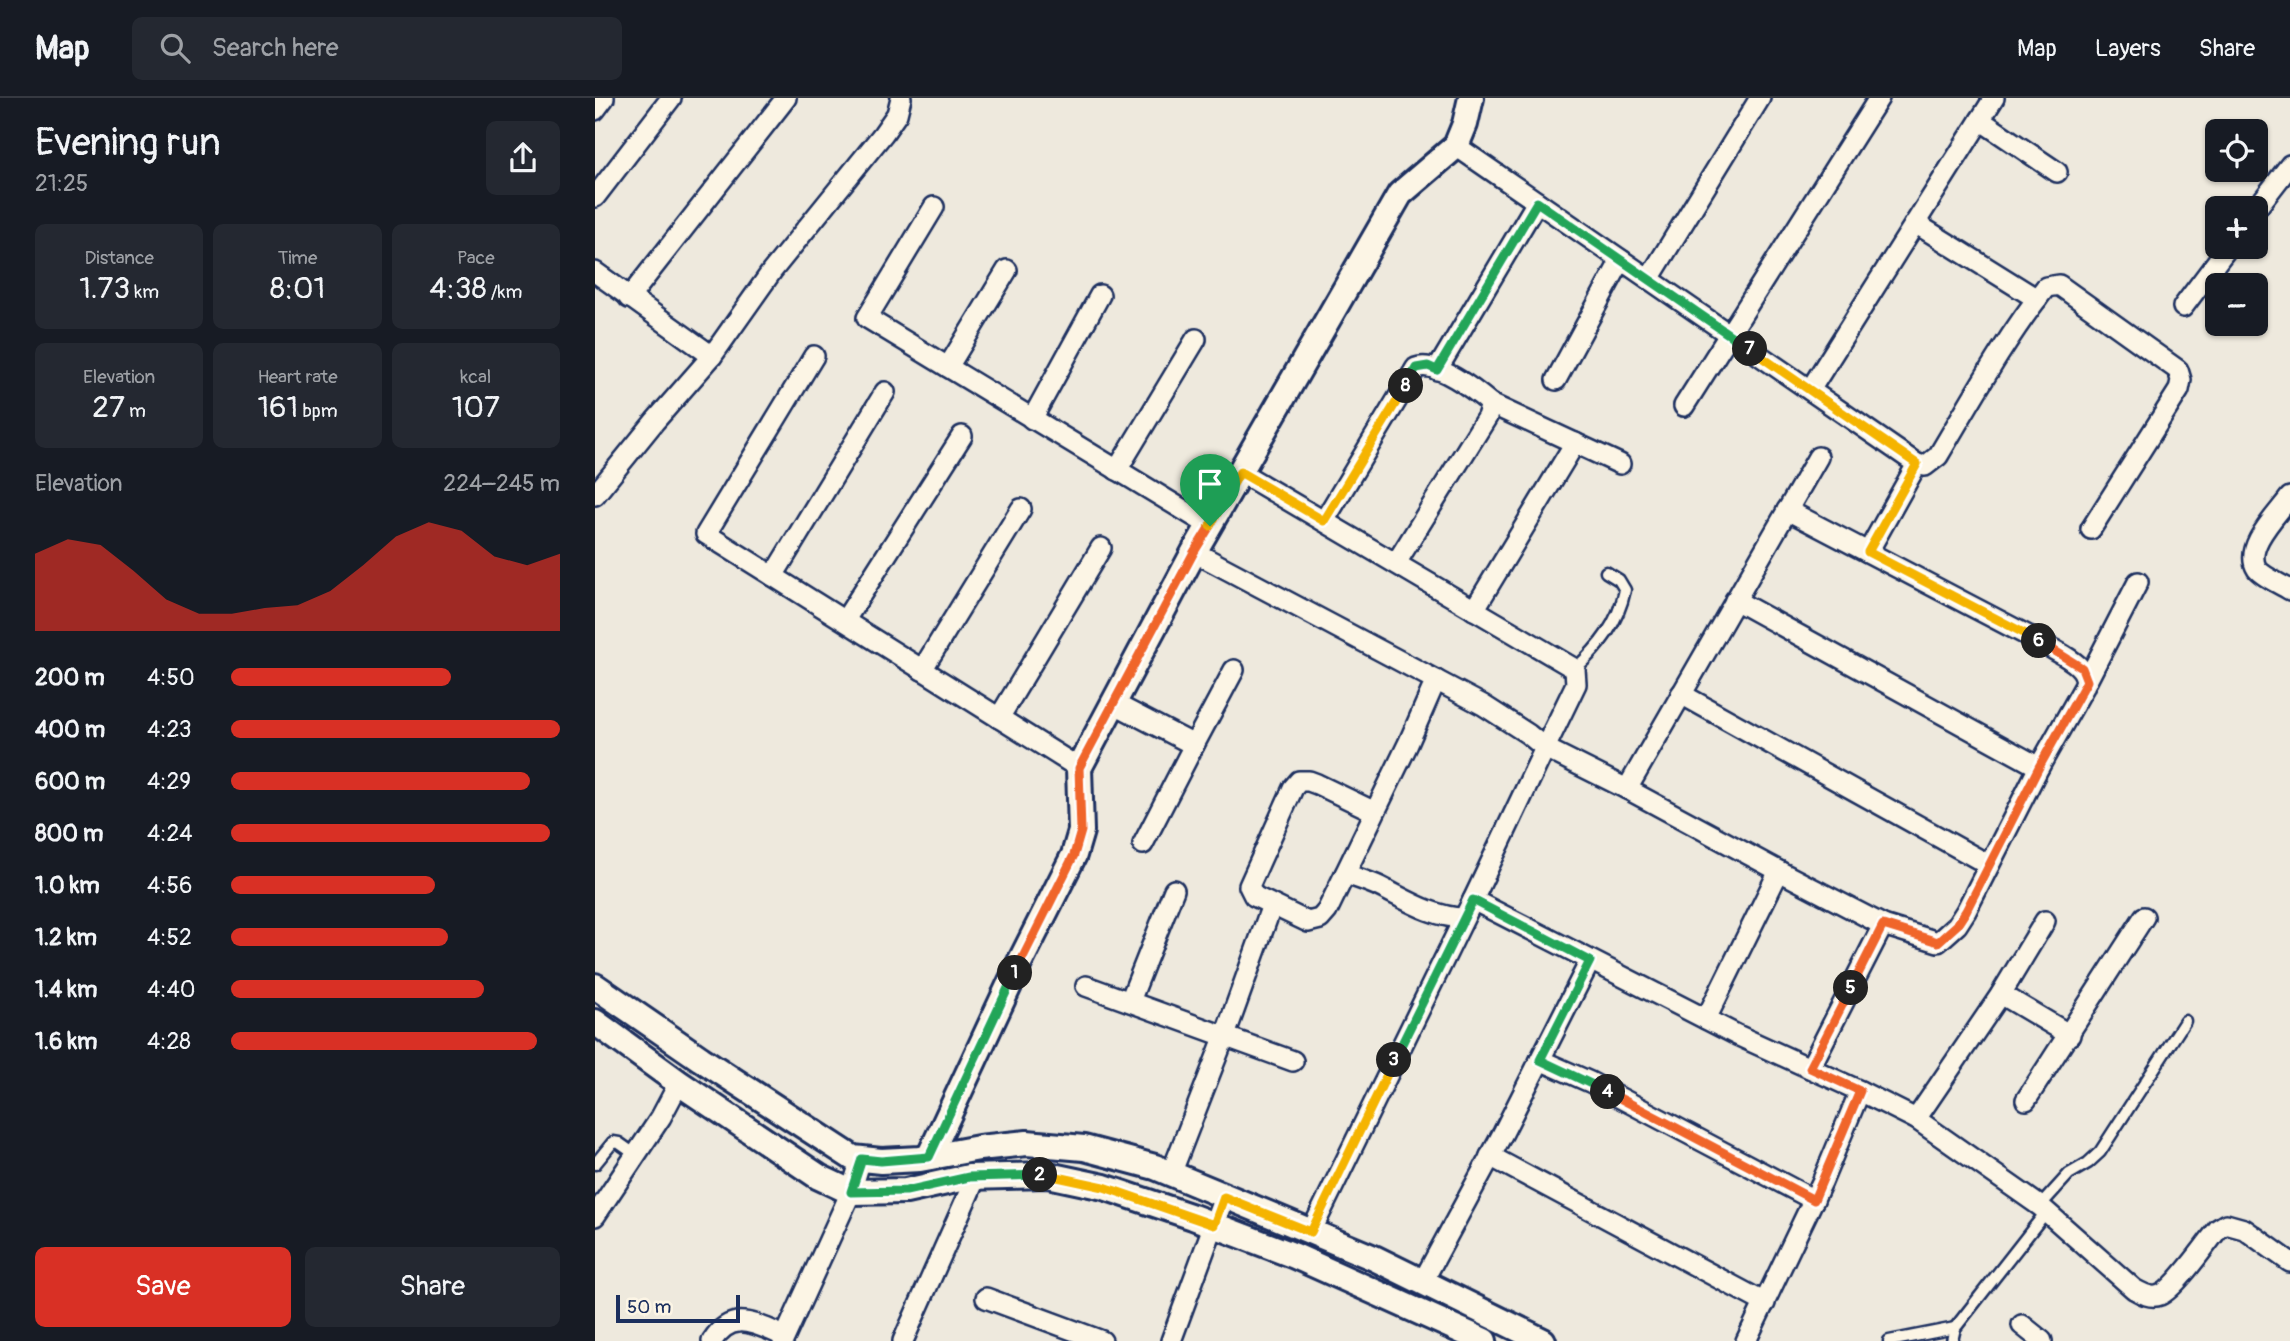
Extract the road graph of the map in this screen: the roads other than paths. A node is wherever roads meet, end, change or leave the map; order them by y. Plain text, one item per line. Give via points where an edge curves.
1 (604, 98) edge
2 (786, 98) edge
3 (901, 98) edge
4 (1471, 98) edge
5 (1761, 98) edge
6 (1879, 98) edge
7 (1994, 98) edge
8 (669, 99) edge
9 (595, 110) edge
10 (1980, 120) junction
11 (1456, 146) junction
12 (2290, 165) edge
13 (2057, 172) dead end
14 (2266, 196) edge
15 (595, 197) edge
16 (1537, 202) junction
17 (934, 207) dead end
18 (1915, 223) junction
19 (2219, 259) edge
20 (1622, 260) junction
21 (1007, 270) dead end
22 (595, 272) edge
23 (1649, 279) junction
24 (1100, 295) dead end
25 (629, 298) junction
26 (2037, 299) junction
27 (2183, 307) dead end
28 (1731, 335) junction
29 (1196, 339) dead end
30 (712, 356) junction
31 (814, 356) dead end
32 (948, 368) junction
33 (1437, 370) junction
34 (1556, 380) dead end
35 (1810, 390) junction
36 (885, 392) dead end
37 (1491, 404) junction
38 (1684, 406) dead end
39 (1032, 419) junction
40 (962, 436) dead end
41 (1575, 443) junction
42 (1818, 457) dead end
43 (1620, 464) dead end
44 (1917, 464) junction
45 (1117, 470) junction
46 (1240, 472) junction
47 (595, 495) edge
48 (2290, 497) edge
49 (1021, 509) dead end
50 (1787, 510) junction
51 (1324, 521) junction
52 (1210, 526) junction
53 (2091, 528) dead end
54 (1101, 548) dead end
55 (1194, 552) junction
56 (1868, 552) junction
57 (1396, 563) junction
58 (1607, 572) dead end
59 (773, 576) junction
60 (2138, 582) dead end
61 (2290, 590) edge
62 (1735, 600) junction
63 (1474, 610) junction
64 (845, 620) junction
65 (1575, 669) junction
66 (922, 670) junction
67 (1234, 670) dead end
68 (1436, 680) junction
69 (2087, 681) junction
70 (1681, 694) junction
71 (1113, 703) junction
72 (999, 718) junction
73 (1194, 744) junction
74 (1545, 748) junction
75 (2039, 767) junction
76 (1079, 768) junction
77 (1626, 789) junction
78 (1375, 812) junction
79 (1143, 844) dead end
80 (1989, 865) junction
81 (1779, 872) junction
82 (1345, 874) junction
83 (1174, 890) dead end
84 (1473, 900) junction
85 (1272, 905) junction
86 (2144, 917) dead end
87 (1463, 918) junction
88 (2045, 921) dead end
89 (1883, 925) junction
90 (1590, 961) junction
91 (595, 986) edge
92 (1086, 986) dead end
93 (2001, 994) junction
94 (1130, 1001) junction
95 (1706, 1019) junction
96 (2185, 1021) dead end
97 (595, 1023) edge
98 (2070, 1035) junction
99 (1224, 1037) junction
100 (1540, 1060) junction
101 (1293, 1061) dead end
102 (1810, 1068) junction
103 (679, 1083) junction
104 (1860, 1091) junction
105 (2026, 1100) dead end
106 (1916, 1119) junction
107 (635, 1155) junction
108 (1490, 1156) junction
109 (929, 1157) junction
110 (862, 1159) junction
111 (595, 1164) edge
112 (1171, 1174) junction
113 (976, 1177) junction
114 (851, 1192) junction
115 (1224, 1197) junction
116 (1814, 1200) junction
117 (2043, 1209) junction
118 (595, 1216) edge
119 (1214, 1225) junction
120 (1311, 1232) junction
121 (2290, 1262) edge
122 (1423, 1281) junction
123 (986, 1298) dead end
124 (1765, 1303) junction
125 (2022, 1325) dead end
126 (1955, 1328) junction
127 (784, 1338) edge
128 (1481, 1340) edge
129 (712, 1341) edge
130 (903, 1341) edge
131 (1102, 1341) edge
132 (1171, 1341) edge
133 (1543, 1341) edge
134 (1746, 1341) edge
135 (1889, 1341) edge
136 (1952, 1341) edge
137 (2042, 1341) edge

1 - 9 street
2 - 25 street
3 - 30 street via 897,114 883,134 772,271
4 - 11 street
5 - 23 street
6 - 28 street
7 - 10 street
8 - 15 street
10 - 13 street
10 - 18 street
11 - 16 street
11 - 46 street via 1400,194
12 - 14 street
16 - 20 street
16 - 33 street
17 - 32 street via 867,318
18 - 26 street
18 - 35 street
19 - 27 street
20 - 23 street
20 - 34 street
21 - 32 street
22 - 25 street
23 - 28 street
24 - 39 street
25 - 30 street
26 - 44 street via 1938,456 1925,466
26 - 53 street via 2046,287 2059,285 2178,370 2181,380
28 - 35 street
28 - 38 street
29 - 45 street
30 - 47 street
31 - 59 street via 706,534
32 - 39 street
33 - 37 street
33 - 51 street via 1416,368
35 - 44 street
36 - 59 street
37 - 41 street
37 - 57 street
39 - 45 street
40 - 64 street
41 - 43 street
41 - 63 street
42 - 50 street
44 - 56 street
45 - 52 street
46 - 51 street
46 - 52 street
48 - 61 street via 2256,542 2253,558 2258,570
49 - 66 street
50 - 56 street
50 - 62 street
51 - 57 street
52 - 55 street
54 - 72 street
55 - 68 street
55 - 71 street
56 - 69 street via 2046,645 2082,668
57 - 63 street
58 - 65 lane via 1626,590 1623,602 1605,639
59 - 64 street
60 - 69 street
62 - 70 street
62 - 75 street
63 - 65 street
64 - 66 street
65 - 74 street via 1576,684
66 - 72 street
67 - 73 street
68 - 74 street via 1483,705
68 - 78 street
69 - 75 street
70 - 77 street
70 - 80 street
71 - 73 street
71 - 76 street
72 - 76 street
73 - 79 street
74 - 77 street
74 - 84 street
75 - 80 street
76 - 109 street via 1081,831 1074,855
77 - 81 street
78 - 82 street
78 - 85 street via 1299,780 1249,886 1254,896
80 - 89 street via 1957,925 1938,942
81 - 89 street
81 - 95 street
82 - 85 street via 1327,911 1314,922
82 - 87 street via 1448,918
83 - 94 street
84 - 87 street
84 - 90 street
85 - 99 street
86 - 98 street
87 - 120 street
88 - 93 street
89 - 102 street
90 - 95 street
90 - 100 street
91 - 110 street via 853,1158
92 - 94 street
93 - 98 street
93 - 106 street
94 - 99 street
95 - 102 street
96 - 117 lane via 2100,1152 2069,1174
97 - 103 street
98 - 105 street
99 - 101 street
99 - 112 street
100 - 108 street
100 - 116 street
102 - 104 street
103 - 107 street
103 - 114 street via 819,1177
104 - 106 street
104 - 116 street
106 - 117 street
107 - 111 lane via 613,1142
107 - 118 street
108 - 122 street
108 - 124 street
109 - 110 street
109 - 112 street via 1027,1143 1084,1148
110 - 114 street
112 - 115 street
113 - 114 street via 906,1191
113 - 119 street via 1048,1175 1104,1187
113 - 130 street
114 - 127 street
115 - 119 street
115 - 120 street
116 - 124 street
117 - 121 street via 2147,1296 2160,1295 2177,1280 2226,1224 2244,1229
117 - 126 lane
119 - 128 street via 1307,1261
119 - 132 street
120 - 122 street
122 - 133 street
123 - 131 street
124 - 134 street
125 - 137 street
126 - 135 lane
126 - 136 lane
127 - 129 street via 748,1321 720,1328

